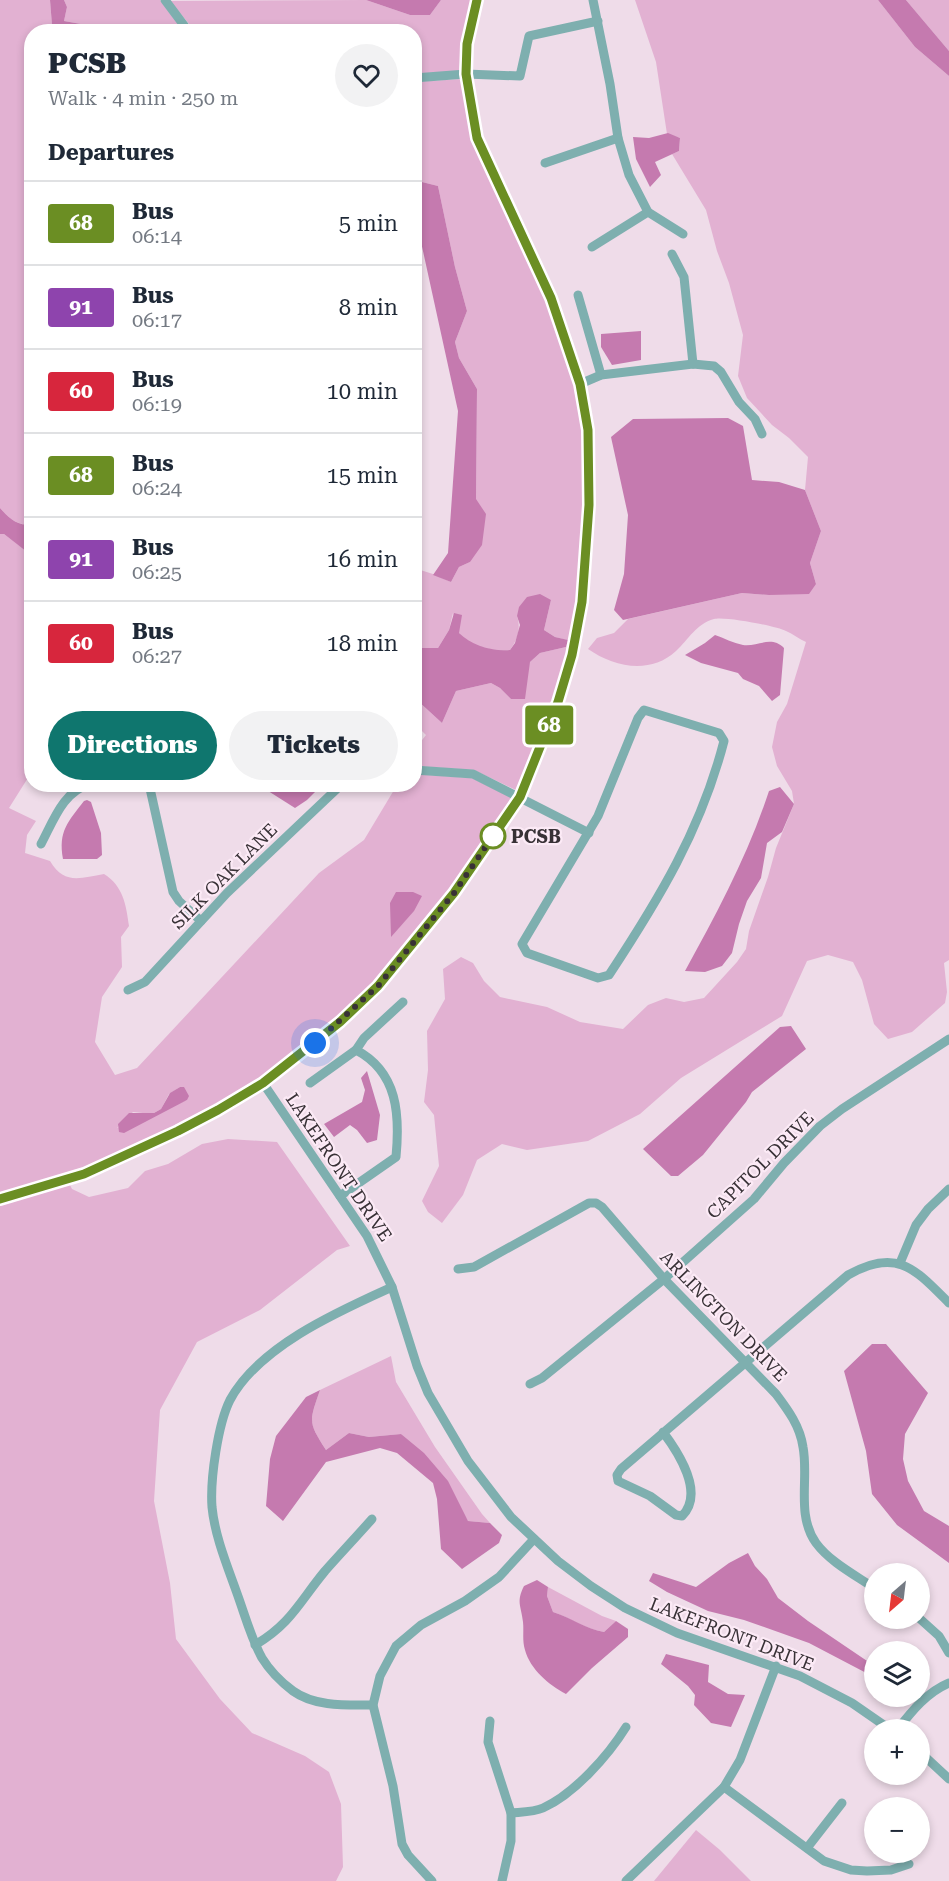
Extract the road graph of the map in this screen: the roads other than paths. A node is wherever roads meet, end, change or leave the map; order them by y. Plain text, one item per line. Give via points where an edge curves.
1 (165, 0) edge
2 (477, 0) edge
3 (593, 0) edge
4 (598, 21) junction
5 (183, 24) edge
6 (466, 74) junction
7 (422, 77) edge
8 (618, 138) junction
9 (544, 163) dead end
10 (648, 212) junction
11 (683, 234) dead end
12 (592, 247) dead end
13 (672, 254) dead end
14 (578, 295) dead end
15 (693, 364) junction
16 (601, 375) junction
17 (580, 384) junction
18 (762, 434) dead end
19 (422, 771) edge
20 (73, 792) edge
21 (151, 792) edge
22 (333, 792) edge
23 (520, 797) junction
24 (589, 833) junction
25 (41, 844) dead end
26 (201, 921) junction
27 (128, 990) dead end
28 (403, 1002) dead end
29 (949, 1039) edge
30 (356, 1050) junction
31 (263, 1083) junction
32 (310, 1083) dead end
33 (949, 1189) edge
34 (340, 1196) junction
35 (0, 1199) edge
36 (900, 1263) junction
37 (458, 1269) dead end
38 (664, 1279) junction
39 (392, 1287) junction
40 (949, 1303) edge
41 (744, 1362) junction
42 (530, 1384) dead end
43 (663, 1432) junction
44 (372, 1519) dead end
45 (534, 1539) junction
46 (864, 1581) edge
47 (930, 1628) edge
48 (255, 1645) junction
49 (949, 1653) edge
50 (776, 1666) junction
51 (949, 1683) edge
52 (373, 1705) junction
53 (875, 1719) edge
54 (907, 1719) edge
55 (490, 1720) dead end
56 (626, 1727) dead end
57 (930, 1761) edge
58 (949, 1779) edge
59 (724, 1787) junction
60 (842, 1803) dead end
61 (511, 1813) junction
62 (807, 1848) junction
63 (909, 1864) dead end
64 (432, 1881) edge
65 (502, 1881) edge
66 (626, 1881) edge

1 - 5 street
2 - 6 street via 467,44
3 - 4 street
4 - 6 street via 529,36 520,76
4 - 8 street
6 - 7 street
6 - 17 street via 477,138 551,298
8 - 9 street
8 - 10 street via 629,175
10 - 11 street
10 - 12 street
13 - 15 street via 684,277
14 - 16 street
15 - 16 street
15 - 18 street via 714,366 721,372
16 - 17 street
17 - 23 street via 588,430 589,505 582,602 558,702
19 - 23 street via 473,774
20 - 25 street
21 - 26 street via 173,892
22 - 26 street, SILK OAK LANE
23 - 24 street
23 - 31 street via 454,893 378,986 333,1028
24 - 24 street via 644,710 719,733 724,741 715,777 681,858 609,975 598,978 527,953 522,944
26 - 27 street, SILK OAK LANE via 145,982
28 - 30 street
29 - 38 street, CAPITOL DRIVE via 820,1126 754,1199
30 - 32 street
30 - 34 street via 368,1056 387,1076 394,1095 396,1157
31 - 34 street, LAKEFRONT DRIVE
31 - 35 street via 119,1159 84,1174
33 - 36 street via 916,1225
34 - 39 street, LAKEFRONT DRIVE via 367,1236
36 - 40 street via 918,1272
36 - 41 street via 870,1264 848,1275
37 - 38 street, ARLINGTON DRIVE via 474,1267 589,1203 596,1203
38 - 41 street, ARLINGTON DRIVE
38 - 42 street, CAPITOL DRIVE
39 - 45 street, LAKEFRONT DRIVE via 417,1366 444,1422 486,1488
39 - 48 street via 340,1310 284,1344 247,1377 230,1400 222,1422 212,1508
41 - 43 street
41 - 46 street, ARLINGTON DRIVE via 776,1394 796,1423 804,1449 808,1529 831,1559
43 - 43 street via 686,1467 690,1494 682,1516 618,1481 621,1468
44 - 48 street via 289,1619
45 - 50 street, LAKEFRONT DRIVE via 591,1586 645,1619
45 - 52 street via 498,1577 465,1601 420,1625 396,1646 380,1676
47 - 49 street
48 - 52 street via 275,1675 295,1692 337,1706
50 - 53 street, LAKEFRONT DRIVE via 830,1690
50 - 59 street via 740,1760
51 - 54 street via 924,1699
52 - 64 street via 393,1786 402,1844
55 - 61 street via 488,1742
56 - 61 street via 615,1746 568,1793 542,1809
57 - 58 street
59 - 62 street
59 - 66 street
60 - 62 street
61 - 65 street via 511,1840
62 - 63 street via 824,1861 851,1870 891,1870

